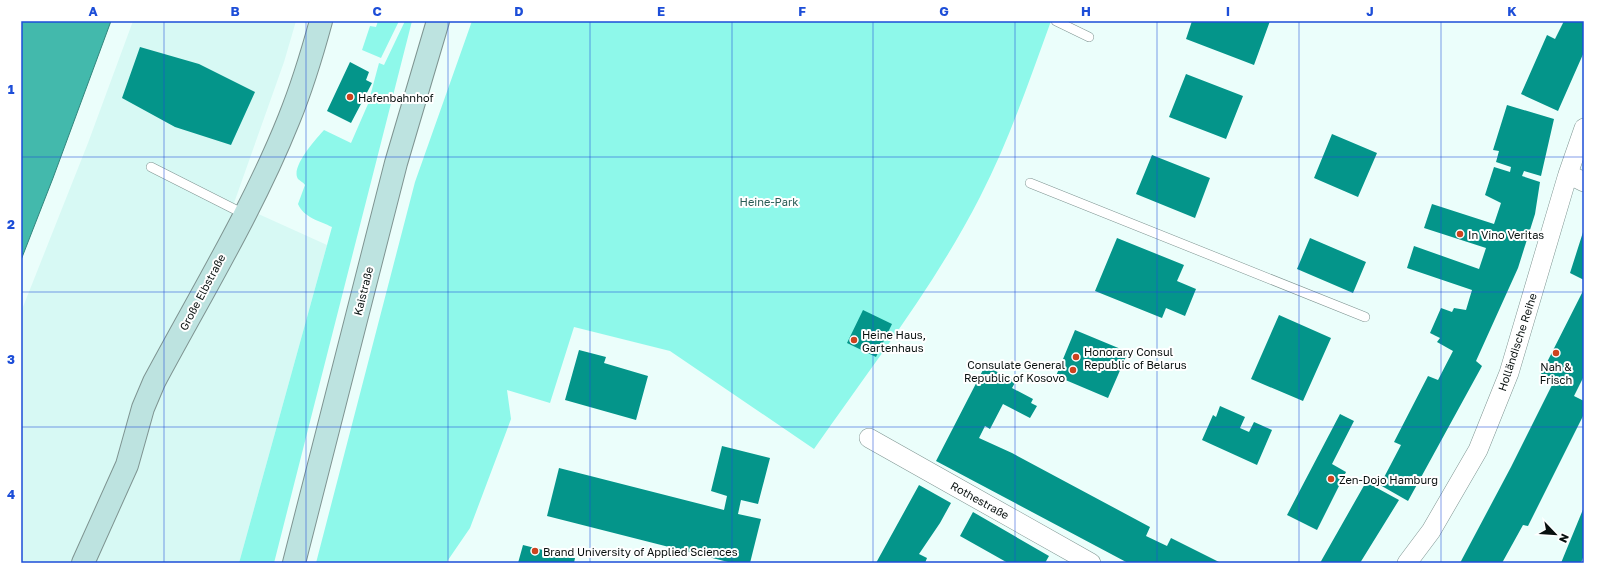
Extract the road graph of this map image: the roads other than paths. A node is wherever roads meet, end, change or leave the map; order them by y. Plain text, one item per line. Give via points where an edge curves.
1 (321, 21) edge
2 (438, 21) edge
3 (1056, 21) edge
4 (1089, 36) dead end
5 (1584, 128) edge
6 (151, 166) dead end
7 (1576, 178) edge
8 (1030, 183) dead end
9 (244, 214) junction
10 (1366, 317) dead end
11 (869, 438) dead end
12 (83, 563) edge
13 (294, 563) edge
14 (1091, 563) edge
15 (1407, 563) edge

1 - 9 street, Große Elbstraße via 290,119
2 - 13 street, Kaistraße via 396,163
3 - 4 lane
5 - 7 street, Holländische Reihe
6 - 9 lane
7 - 15 street, Holländische Reihe via 1509,373 1478,450 1431,531
8 - 10 lane
9 - 12 street, Große Elbstraße via 147,396 127,465
11 - 14 street, Rothestraße

